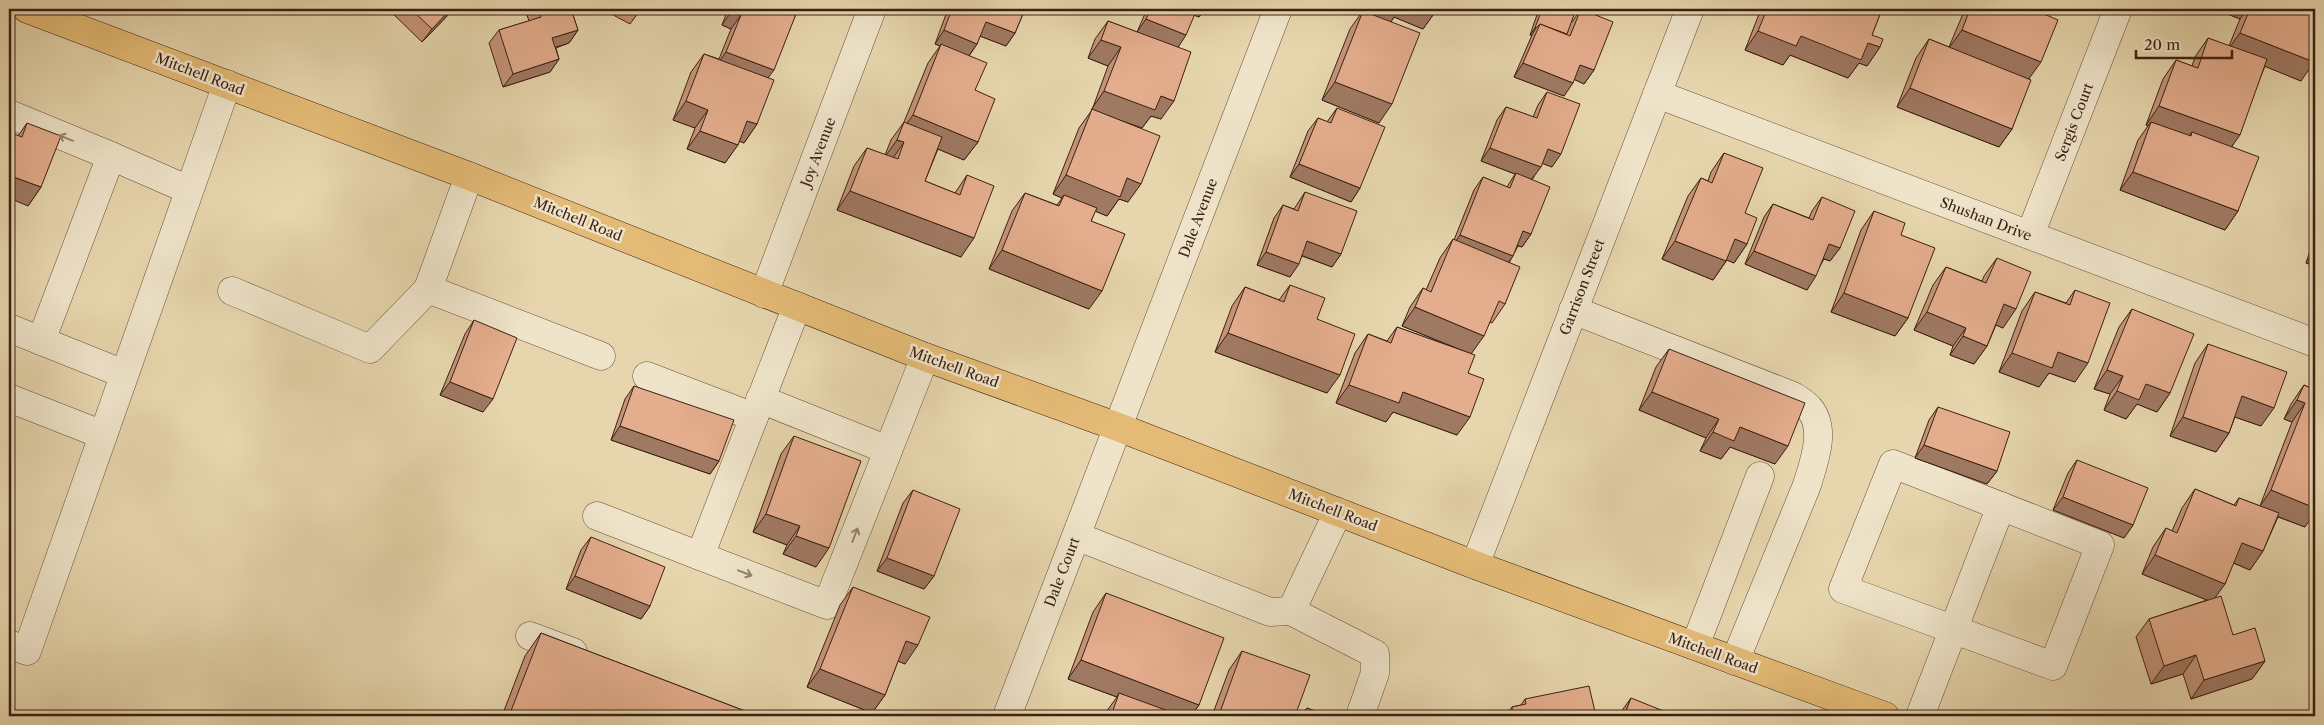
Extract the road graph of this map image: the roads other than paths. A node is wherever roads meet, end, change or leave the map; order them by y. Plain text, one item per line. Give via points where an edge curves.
1 (27, 9) edge
2 (872, 9) edge
3 (1278, 9) edge
4 (1690, 9) edge
5 (2118, 9) edge
6 (227, 84) junction
7 (1657, 94) junction
8 (9, 114) edge
9 (111, 156) junction
10 (469, 176) junction
11 (189, 190) junction
12 (2030, 236) junction
13 (428, 290) junction
14 (232, 291) dead end
15 (764, 294) junction
16 (797, 306) junction
17 (1573, 310) junction
18 (9, 328) edge
19 (41, 341) junction
20 (2315, 342) edge
21 (600, 356) dead end
22 (925, 357) junction
23 (124, 374) junction
24 (647, 376) dead end
25 (10, 401) edge
26 (757, 408) junction
27 (1118, 427) junction
28 (103, 435) junction
29 (888, 450) junction
30 (1760, 476) dead end
31 (2001, 506) junction
32 (1338, 512) junction
33 (596, 516) dead end
34 (1076, 536) junction
35 (700, 556) junction
36 (1475, 564) junction
37 (1291, 611) junction
38 (1954, 629) junction
39 (530, 636) dead end
40 (9, 644) edge
41 (1695, 646) junction
42 (592, 660) edge
43 (1735, 661) junction
44 (1007, 716) edge
45 (1360, 716) edge
46 (1885, 716) edge
47 (1920, 716) edge

1 - 6 main road, Mitchell Road
2 - 15 street, Joy Avenue
3 - 27 street, Dale Avenue
4 - 7 street, Garrison Street
5 - 12 street, Sergis Court
6 - 10 main road, Mitchell Road
6 - 11 street
7 - 12 street, Shushan Drive
7 - 17 street, Garrison Street
9 -> 8 street
9 - 11 street
9 - 19 street
10 - 13 street
10 - 15 main road, Mitchell Road
11 - 23 street
12 - 20 street, Shushan Drive
13 - 14 street via 370,349
13 - 21 street
15 - 16 main road, Mitchell Road
16 - 22 main road, Mitchell Road
16 - 26 street
17 - 36 street, Garrison Street
17 - 43 street via 1793,396 1809,408 1818,427 1813,468
18 - 19 street
19 - 23 street
22 - 27 main road, Mitchell Road
22 - 29 street
23 - 28 street
24 - 26 street
25 - 28 street
26 - 29 street
26 - 35 street
27 - 32 main road, Mitchell Road
27 - 34 street, Dale Court
28 - 40 street via 27,651
35 -> 29 street via 828,605
30 - 41 street
31 - 38 street
31 - 38 street via 2100,545 2097,555 2054,666
31 - 38 street via 1893,464 1843,588
32 - 36 main road, Mitchell Road
32 - 37 street
33 - 35 street
34 - 37 street via 1270,612
34 - 44 street, Dale Court
36 - 41 main road, Mitchell Road
37 - 45 street via 1375,654 1375,673
38 - 47 street
39 - 42 street
41 - 43 main road, Mitchell Road
43 - 46 main road, Mitchell Road

